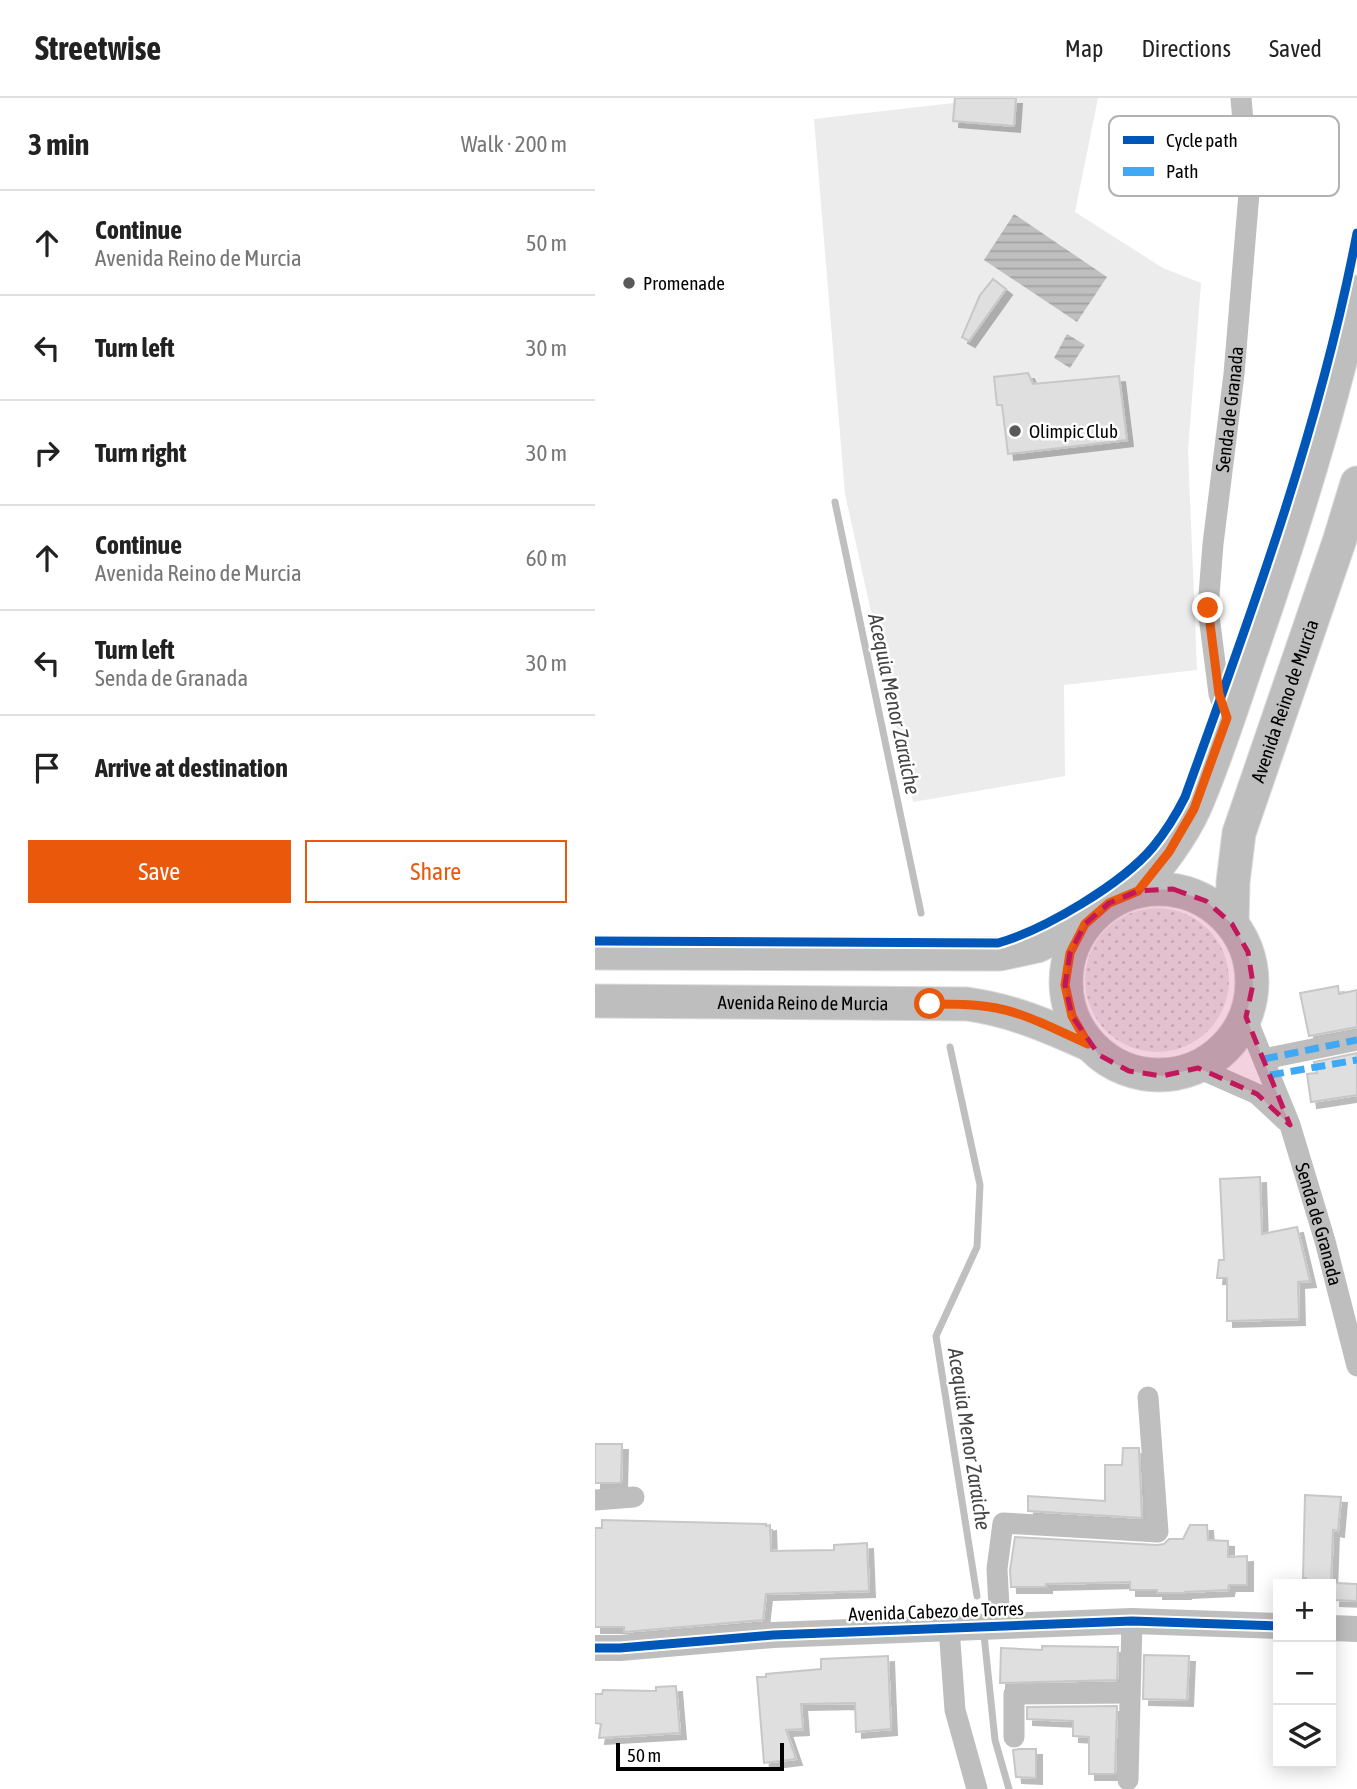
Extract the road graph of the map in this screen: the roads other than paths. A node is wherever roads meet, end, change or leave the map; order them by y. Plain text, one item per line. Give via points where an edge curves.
1 (1241, 98) edge
2 (1243, 116) edge
3 (1249, 196) edge
4 (1357, 292) edge
5 (1357, 483) edge
6 (1227, 718) junction
7 (1138, 891) junction
8 (1085, 924) junction
9 (1232, 924) junction
10 (595, 953) edge
11 (595, 1001) edge
12 (1246, 1017) junction
13 (1357, 1040) edge
14 (1088, 1044) junction
15 (1264, 1059) junction
16 (1198, 1068) junction
17 (1290, 1125) junction
18 (1357, 1366) edge
19 (1148, 1398) dead end
20 (634, 1497) dead end
21 (595, 1500) edge
22 (1132, 1621) junction
23 (1000, 1626) junction
24 (1273, 1626) edge
25 (949, 1628) junction
26 (1336, 1628) edge
27 (1357, 1629) edge
28 (595, 1648) edge
29 (1130, 1693) junction
30 (1014, 1737) dead end
31 (1128, 1780) dead end
32 (977, 1789) edge

1 - 2 street, Senda de Granada
3 - 6 street, Senda de Granada via 1208,608 1219,694
4 - 6 main road via 1320,443
5 - 9 main road, Avenida Reino de Murcia via 1238,833
6 - 7 main road via 1194,809 1169,852
7 - 8 main road via 1109,903
7 - 9 main road via 1173,889 1206,901
8 - 10 main road via 1037,946 1000,954
8 - 14 main road via 1070,953 1065,985 1072,1016
9 - 12 main road via 1248,952 1253,984
11 - 14 main road, Avenida Reino de Murcia via 967,1004 1040,1022
12 - 15 street, Senda de Granada
12 - 16 main road via 1227,1047
13 - 15 street
14 - 16 main road via 1129,1071 1162,1076
15 - 17 street, Senda de Granada
16 - 17 street via 1257,1094
17 - 18 street, Senda de Granada
19 - 23 street via 1158,1532 1003,1524 997,1569
20 - 21 street
22 - 23 street, Avenida Cabezo de Torres
22 - 24 street, Avenida Cabezo de Torres
22 - 29 street
23 - 25 street, Avenida Cabezo de Torres
25 - 28 street, Avenida Cabezo de Torres
25 - 32 street via 955,1710
26 - 27 street
29 - 30 street via 1014,1694
29 - 31 street

